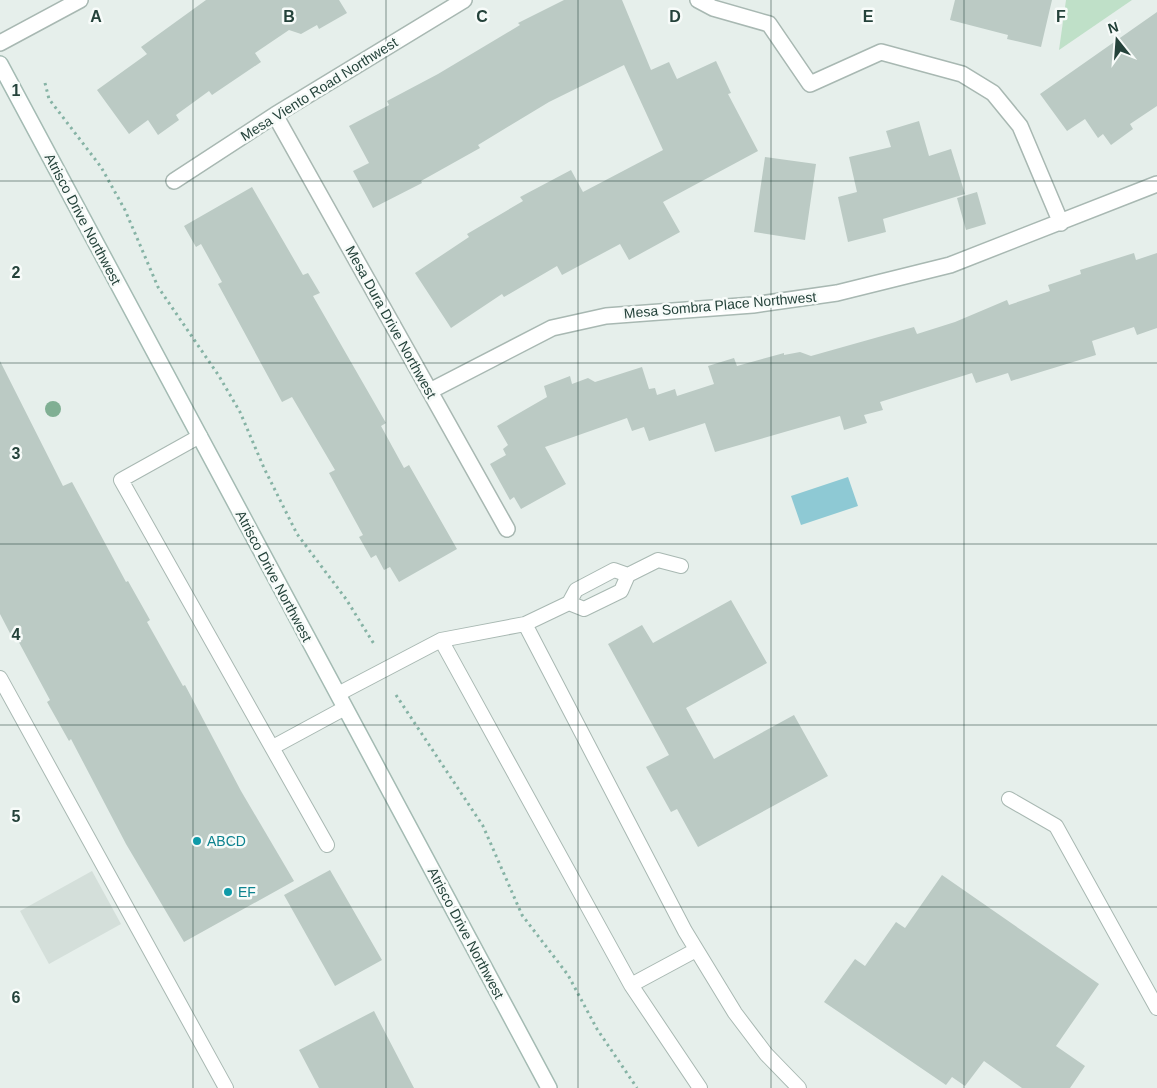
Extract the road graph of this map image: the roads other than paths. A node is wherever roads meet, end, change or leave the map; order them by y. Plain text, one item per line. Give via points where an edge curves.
1 (80, 0) edge
2 (464, 0) edge
3 (698, 0) edge
4 (0, 43) edge
5 (0, 64) edge
6 (275, 115) junction
7 (174, 181) dead end
8 (1157, 184) edge
9 (1061, 223) junction
10 (430, 391) junction
11 (200, 436) junction
12 (507, 529) dead end
13 (681, 566) dead end
14 (628, 575) junction
15 (569, 602) junction
16 (525, 624) junction
17 (441, 640) junction
18 (0, 678) edge
19 (338, 694) junction
20 (346, 708) junction
21 (273, 747) junction
22 (1009, 799) dead end
23 (328, 845) dead end
24 (696, 950) junction
25 (631, 985) junction
26 (1157, 1008) edge
27 (226, 1088) edge
28 (549, 1088) edge
29 (700, 1088) edge
30 (799, 1088) edge

1 - 4 street
2 - 6 street, Mesa Viento Road Northwest
3 - 9 street via 713,8 769,24 810,84 880,52 962,74 993,93 1020,126
5 - 11 street, Atrisco Drive Northwest
6 - 7 street, Mesa Viento Road Northwest
6 - 10 street, Mesa Dura Drive Northwest
8 - 9 street, Mesa Sombra Place Northwest
9 - 10 street, Mesa Sombra Place Northwest via 950,264 837,293 753,305 606,316 552,328
10 - 12 street, Mesa Dura Drive Northwest
11 - 19 street, Atrisco Drive Northwest
11 - 21 lane via 121,480
13 - 14 lane via 658,560
14 - 15 lane via 614,570 576,590
14 - 15 lane via 621,591 584,610
15 - 16 lane
16 - 17 lane
16 - 24 lane
17 - 19 lane
17 - 25 lane
18 - 27 lane
19 - 20 street, Atrisco Drive Northwest
20 - 21 lane
20 - 28 street, Atrisco Drive Northwest
21 - 23 lane
22 - 26 lane via 1056,826
24 - 25 lane
24 - 30 lane via 740,1020 766,1054
25 - 29 lane

